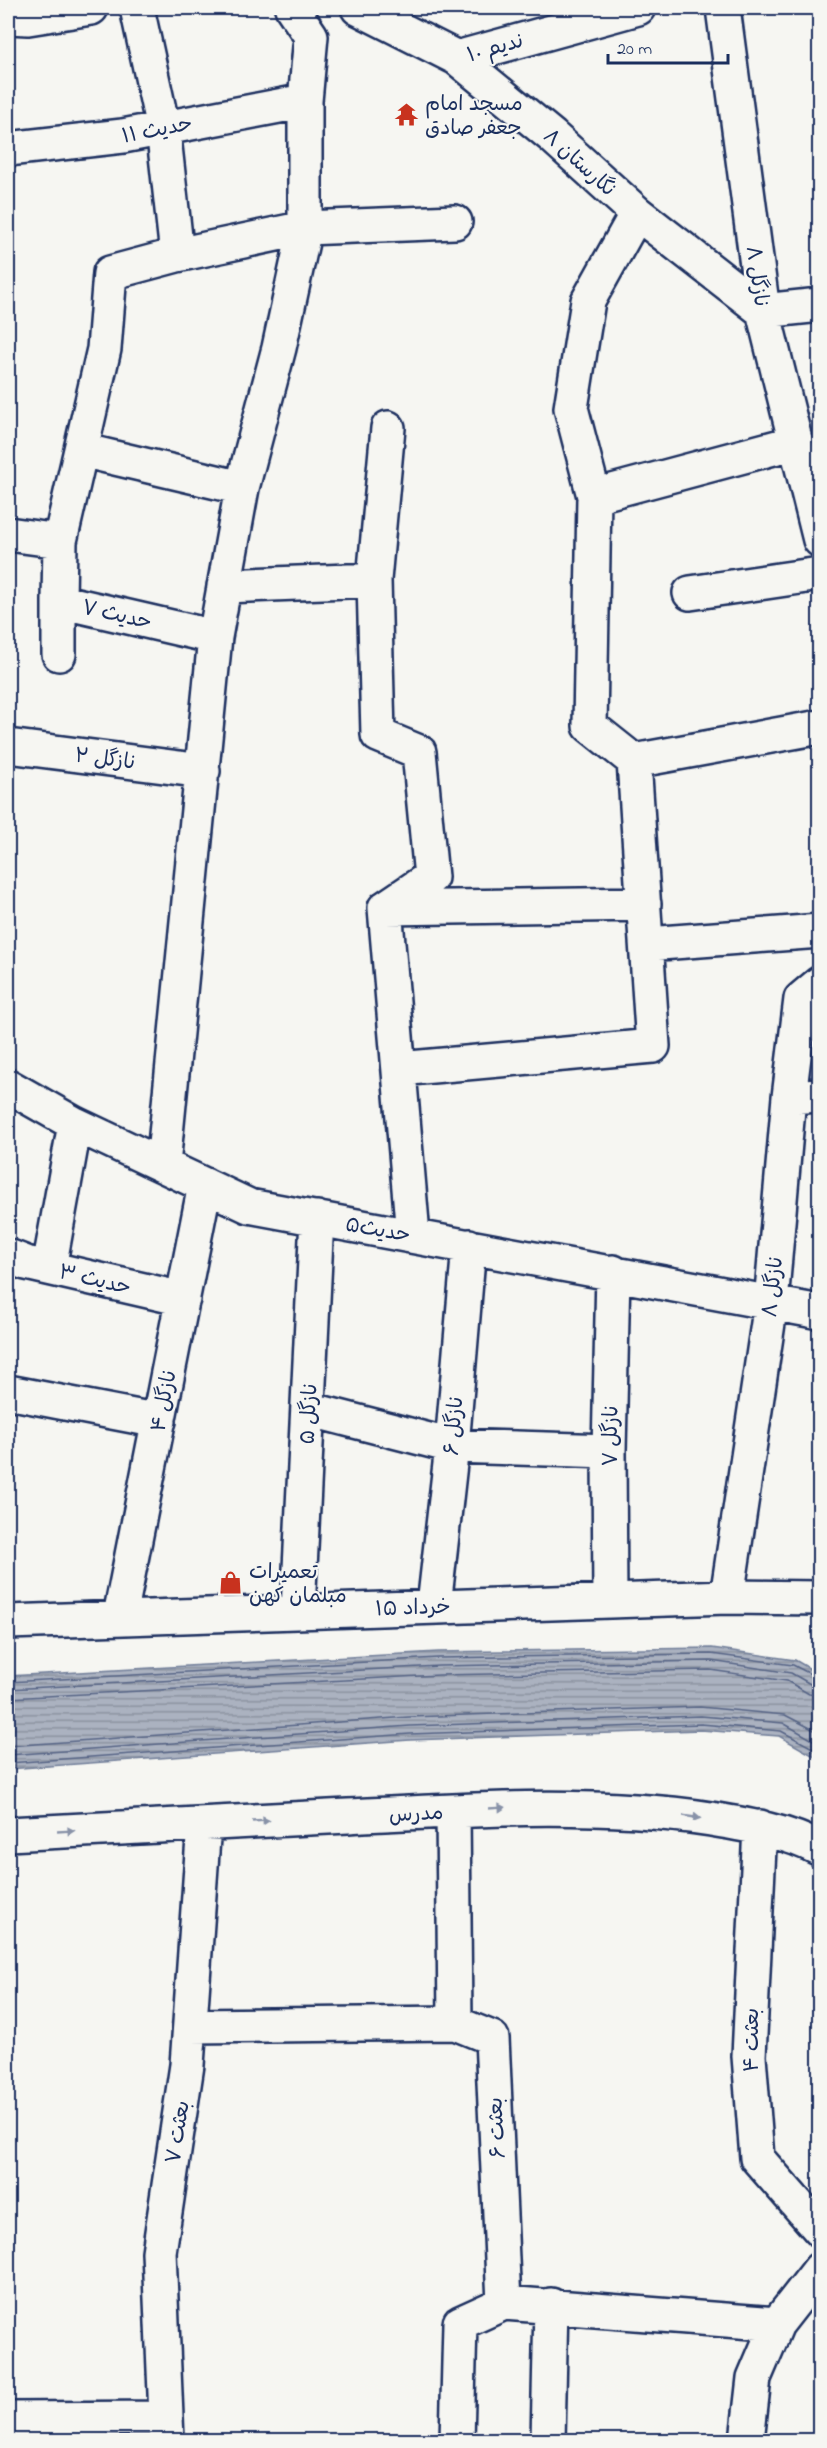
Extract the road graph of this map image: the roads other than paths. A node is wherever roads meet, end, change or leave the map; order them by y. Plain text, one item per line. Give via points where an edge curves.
1 (91, 8) edge
2 (137, 8) edge
3 (292, 8) edge
4 (358, 8) edge
5 (638, 8) edge
6 (723, 8) edge
7 (8, 17) edge
8 (456, 58) junction
9 (305, 101) junction
10 (163, 128) junction
11 (8, 149) edge
12 (637, 213) junction
13 (455, 222) dead end
14 (305, 228) junction
15 (177, 255) junction
16 (819, 305) edge
17 (763, 311) junction
18 (388, 428) dead end
19 (796, 442) junction
20 (81, 450) junction
21 (242, 488) junction
22 (594, 496) junction
23 (8, 534) edge
24 (819, 540) edge
25 (60, 541) junction
26 (819, 574) edge
27 (374, 580) junction
28 (224, 586) junction
29 (690, 593) dead end
30 (59, 602) junction
31 (215, 637) junction
32 (59, 654) dead end
33 (819, 727) edge
34 (8, 746) edge
35 (634, 761) junction
36 (203, 771) junction
37 (644, 904) junction
38 (385, 908) junction
39 (819, 931) edge
40 (647, 944) junction
41 (819, 983) edge
42 (399, 1069) junction
43 (8, 1086) edge
44 (804, 1096) edge
45 (75, 1124) junction
46 (163, 1165) junction
47 (205, 1185) junction
48 (317, 1218) junction
49 (413, 1235) junction
50 (469, 1246) junction
51 (8, 1256) edge
52 (49, 1268) junction
53 (613, 1272) junction
54 (183, 1299) junction
55 (771, 1303) junction
56 (819, 1312) edge
57 (8, 1392) edge
58 (308, 1409) junction
59 (159, 1421) junction
60 (452, 1446) junction
61 (609, 1451) junction
62 (727, 1597) junction
63 (819, 1598) edge
64 (610, 1601) junction
65 (434, 1606) junction
66 (298, 1610) junction
67 (120, 1616) junction
68 (8, 1622) edge
69 (453, 1811) junction
70 (204, 1824) junction
71 (760, 1827) junction
72 (8, 1834) edge
73 (819, 1849) edge
74 (455, 2023) junction
75 (191, 2026) junction
76 (819, 2230) edge
77 (819, 2269) edge
78 (504, 2303) junction
79 (551, 2305) junction
80 (777, 2324) junction
81 (8, 2419) edge
82 (166, 2429) edge
83 (457, 2440) edge
84 (548, 2440) edge
85 (747, 2440) edge

1 - 7 street via 28,18
2 - 10 street
3 - 9 street via 311,36
4 - 8 street, نگارستان ۸
5 - 8 street, ندیم ۱۰
6 - 17 street, نازگل ۸
8 - 12 street, نگارستان ۸ via 552,136
9 - 10 street, حدیث ۱۱
9 - 14 street
10 - 11 street, حدیث ۱۱
10 - 15 street
12 - 17 street, نگارستان ۸
12 - 22 street via 588,301 571,408
13 - 14 street
14 - 15 street
14 - 21 street
15 - 20 street, حدیث ۷ via 110,273 104,349
16 - 17 street
17 - 19 street, نازگل ۸
18 - 27 street
19 - 22 street
19 - 24 street, نازگل ۸
20 - 21 street
20 - 25 street, حدیث ۷
21 - 28 street
22 - 35 street via 590,726
23 - 25 street
25 - 30 street, حدیث ۷
26 - 29 street
27 - 28 street
27 - 38 street via 378,735 419,752 431,877
28 - 31 street
30 - 31 street, حدیث ۷
30 - 32 street
31 - 36 street
33 - 35 street
34 - 36 street, نازگل ۲
35 - 37 street
36 - 46 street
37 - 38 street
37 - 40 street
38 - 42 street
39 - 40 street
40 - 42 street via 653,1046
41 - 44 street, نازگل ۸ via 801,999
42 - 49 street
43 - 45 street, حدیث۵
44 - 55 street, نازگل ۸
45 - 46 street, حدیث۵
45 - 52 street
46 - 47 street, حدیث۵
47 - 48 street, حدیث۵ via 249,1206
47 - 54 street, نازگل ۴
48 - 49 street, حدیث۵
48 - 58 street, نازگل ۵
49 - 50 street, حدیث۵
50 - 53 street, حدیث۵
50 - 60 street, نازگل ۶
51 - 52 street, حدیث ۳
52 - 54 street, حدیث ۳
53 - 55 street, حدیث۵
53 - 61 street, نازگل ۷
54 - 59 street, نازگل ۴
55 - 56 street, حدیث۵
55 - 62 street, نازگل ۸
57 - 59 street
58 - 60 street
58 - 66 street, نازگل ۵
59 - 67 street, نازگل ۴
60 - 61 street
60 - 65 street, نازگل ۶
61 - 64 street, نازگل ۷
62 - 63 street, ۱۵ خرداد
62 - 64 street, ۱۵ خرداد
64 - 65 street, ۱۵ خرداد
65 - 66 street, ۱۵ خرداد
66 - 67 street, ۱۵ خرداد
67 - 68 street, ۱۵ خرداد
70 -> 69 street, مدرس
69 -> 71 street, مدرس via 611,1809
69 - 74 street
72 -> 70 street, مدرس
70 - 75 street, بعثت ۷
71 - 73 street, مدرس
71 - 76 street, بعثت ۴ via 749,2056 757,2158
74 - 75 street
74 - 78 street, بعثت ۶ via 492,2038
75 - 82 street, بعثت ۷ via 159,2252
77 - 80 street
78 - 79 street
78 - 83 street via 460,2323
79 - 80 street
79 - 84 street
80 - 85 street via 754,2378
81 - 82 street

